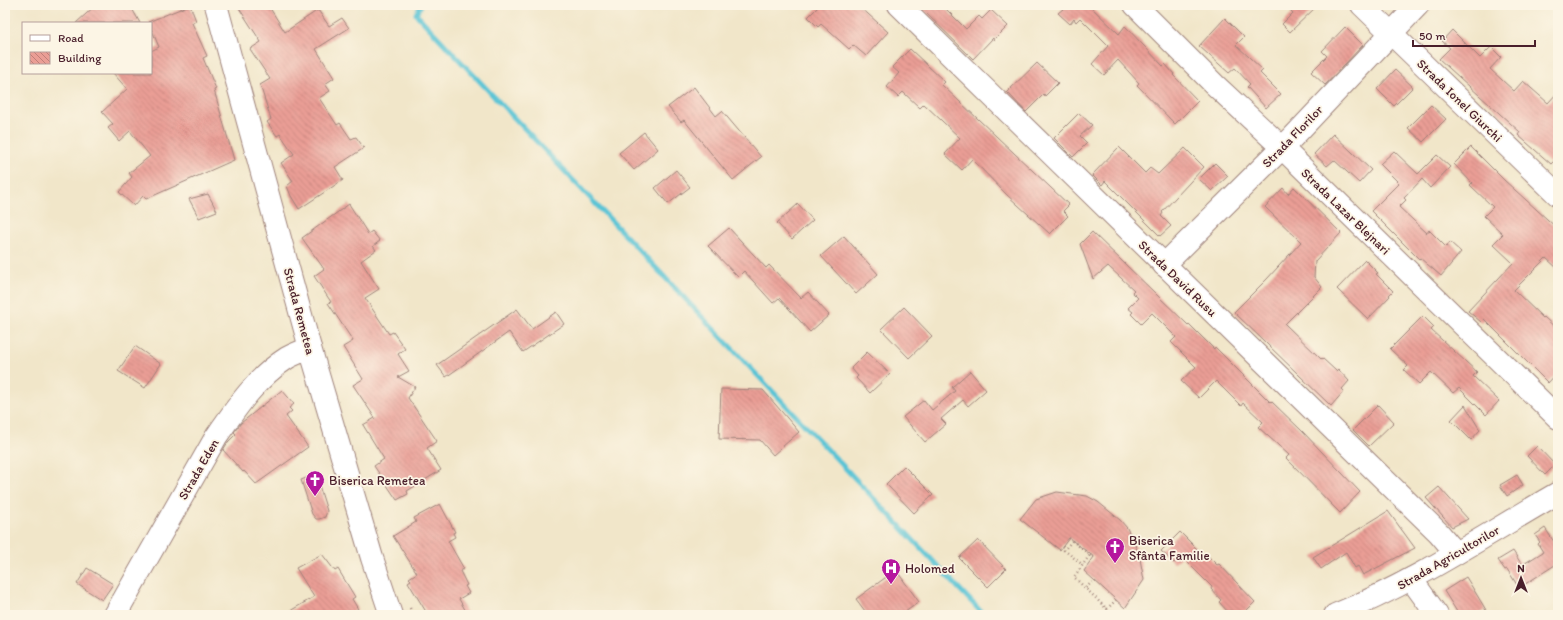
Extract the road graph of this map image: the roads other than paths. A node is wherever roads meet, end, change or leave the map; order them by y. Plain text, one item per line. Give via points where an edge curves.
1 (216, 5) edge
2 (899, 5) edge
3 (1135, 5) edge
4 (1362, 5) edge
5 (1418, 5) edge
6 (1390, 33) junction
7 (1281, 148) junction
8 (1558, 195) edge
9 (1164, 265) junction
10 (310, 348) junction
11 (1558, 418) edge
12 (1558, 493) edge
13 (1456, 553) junction
14 (1411, 578) junction
15 (115, 615) edge
16 (392, 615) edge
17 (1335, 615) edge
18 (1437, 615) edge

1 - 10 street, Strada Remetea
2 - 9 street, Strada David Rusu
3 - 7 street, Strada Lazar Blejnari
4 - 6 street, Strada Ionel Giurchi
5 - 6 street, Strada Florilor
6 - 7 street, Strada Florilor
6 - 8 street, Strada Ionel Giurchi
7 - 9 street, Strada Florilor
7 - 11 street, Strada Lazar Blejnari
9 - 13 street, Strada David Rusu via 1439,533
10 - 15 street, Strada Eden via 287,358 266,374 228,419
10 - 16 street, Strada Remetea via 372,558
12 - 13 street, Strada Agricultorilor
13 - 14 street, Strada Agricultorilor
14 - 17 street, Strada Agricultorilor
14 - 18 street

